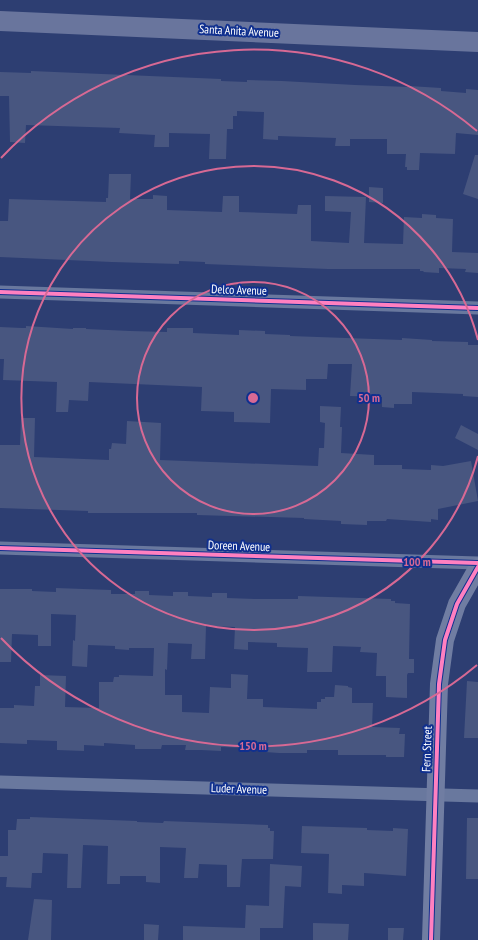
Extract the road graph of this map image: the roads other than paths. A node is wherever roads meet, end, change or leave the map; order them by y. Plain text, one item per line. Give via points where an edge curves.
1 (0, 21) edge
2 (478, 42) edge
3 (0, 292) edge
4 (478, 308) edge
5 (0, 548) edge
6 (478, 563) edge
7 (478, 566) edge
8 (0, 782) edge
9 (436, 795) junction
10 (478, 796) edge
11 (431, 940) edge

1 - 2 main road, Santa Anita Avenue
3 - 4 street, Delco Avenue
5 - 6 street, Doreen Avenue
7 - 9 street, Fern Street via 457,604 445,640 440,684
8 - 9 street, Luder Avenue
9 - 10 street, Luder Avenue
9 - 11 street, Fern Street

